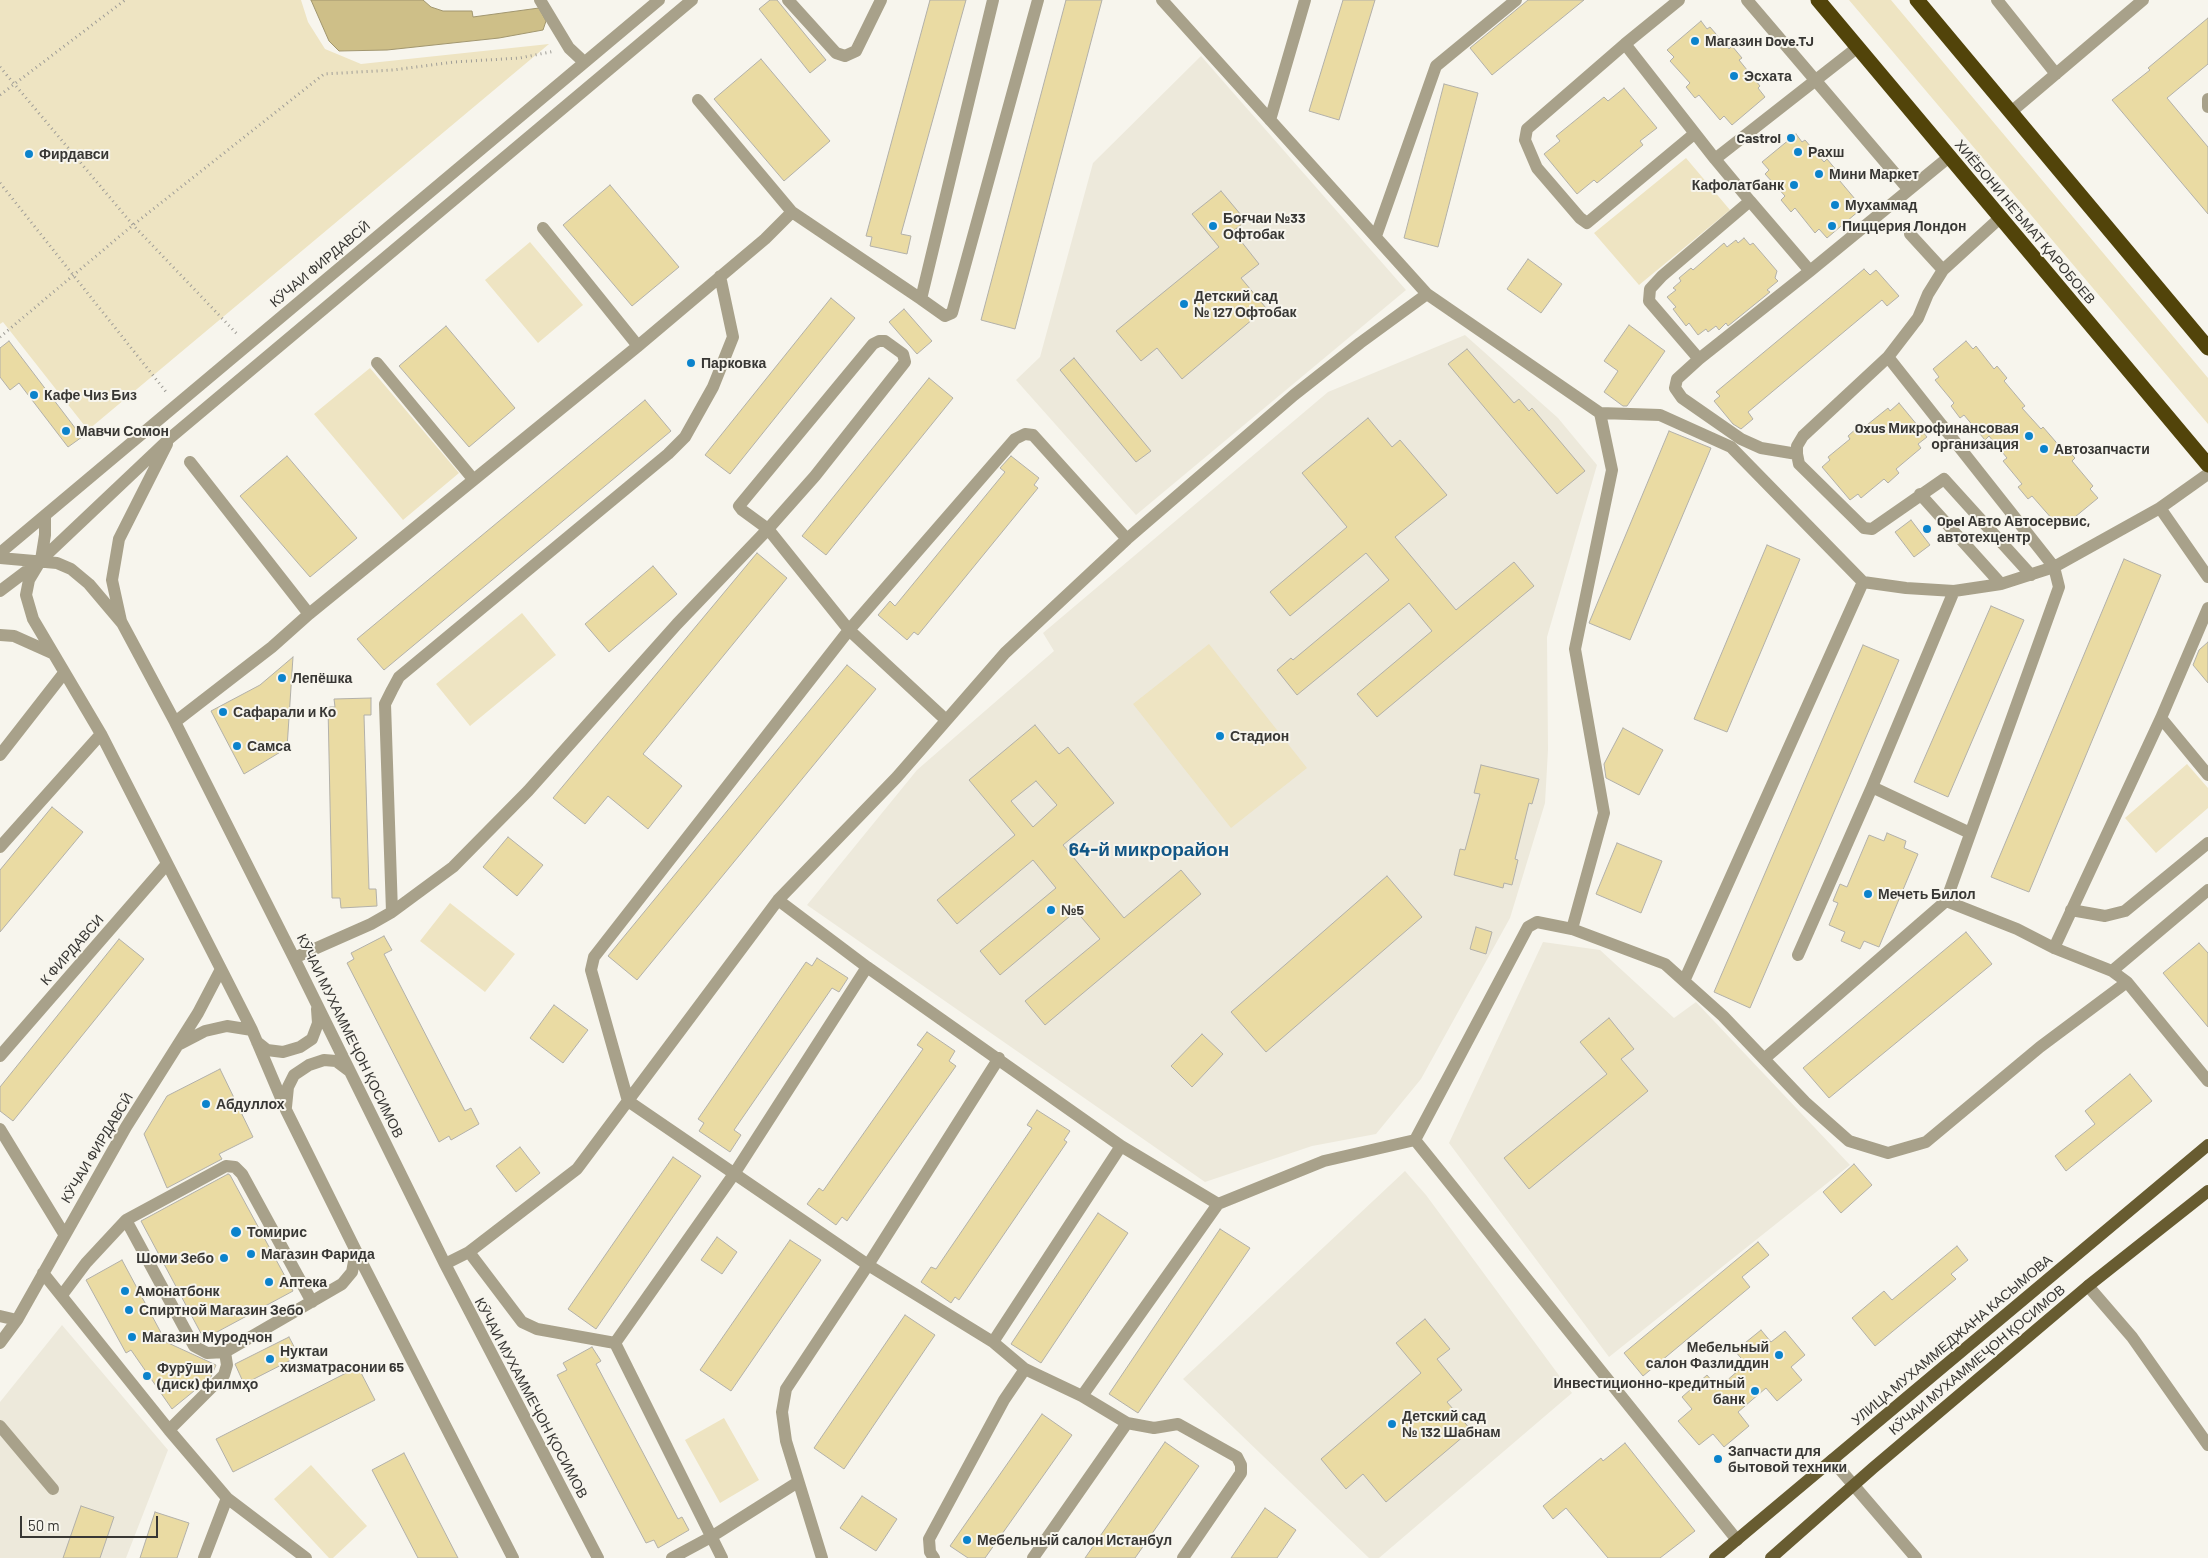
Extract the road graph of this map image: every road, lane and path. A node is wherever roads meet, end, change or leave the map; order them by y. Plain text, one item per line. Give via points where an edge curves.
1 (125, 0) edge
2 (540, 0) edge
3 (660, 0) edge
4 (692, 0) edge
5 (881, 0) edge
6 (993, 0) edge
7 (1038, 0) edge
8 (1305, 0) edge
9 (1516, 0) edge
10 (1679, 0) edge
11 (1747, 0) edge
12 (1818, 0) edge
13 (1917, 0) edge
14 (1997, 0) edge
15 (2143, 0) edge
16 (1166, 2) edge
17 (796, 3) edge
18 (1625, 44) junction
19 (1858, 47) junction
20 (569, 48) junction
21 (584, 62) junction
22 (0, 67) edge
23 (2056, 74) junction
24 (1814, 81) junction
25 (14, 84) junction
26 (0, 95) edge
27 (2208, 99) edge
28 (698, 100) dead end
29 (2208, 108) edge
30 (2011, 112) junction
31 (1270, 120) junction
32 (1694, 134) junction
33 (1949, 157) junction
34 (1715, 159) junction
35 (0, 183) edge
36 (1909, 190) junction
37 (1750, 201) junction
38 (792, 212) junction
39 (2001, 217) junction
40 (133, 224) junction
41 (543, 228) dead end
42 (1910, 234) dead end
43 (1376, 236) junction
44 (1943, 270) junction
45 (1810, 271) junction
46 (73, 275) junction
47 (720, 276) junction
48 (1427, 294) junction
49 (920, 299) junction
50 (0, 337) edge
51 (247, 345) junction
52 (638, 346) junction
53 (2208, 348) edge
54 (1888, 357) junction
55 (1699, 359) junction
56 (377, 363) dead end
57 (177, 406) junction
58 (1600, 413) junction
59 (170, 438) junction
60 (1736, 443) junction
61 (1797, 454) junction
62 (190, 462) dead end
63 (2208, 465) edge
64 (2208, 474) edge
65 (473, 479) junction
66 (1920, 494) junction
67 (2160, 508) junction
68 (45, 517) junction
69 (768, 529) junction
70 (1127, 539) junction
71 (0, 553) edge
72 (0, 558) edge
73 (41, 560) junction
74 (2054, 567) junction
75 (2031, 575) junction
76 (2208, 577) edge
77 (1863, 582) junction
78 (2001, 584) junction
79 (0, 591) edge
80 (1954, 591) junction
81 (2208, 608) edge
82 (309, 614) junction
83 (122, 623) junction
84 (849, 630) junction
85 (0, 635) edge
86 (52, 653) junction
87 (64, 673) junction
88 (2161, 718) junction
89 (946, 720) junction
90 (175, 722) junction
91 (100, 734) junction
92 (0, 756) edge
93 (2208, 775) edge
94 (1872, 787) junction
95 (1970, 833) junction
96 (2208, 843) edge
97 (0, 847) edge
98 (167, 864) junction
99 (2208, 890) edge
100 (778, 900) junction
101 (1946, 901) junction
102 (2071, 910) junction
103 (392, 912) junction
104 (1572, 929) junction
105 (2054, 948) junction
106 (1798, 955) dead end
107 (294, 958) junction
108 (867, 967) junction
109 (221, 969) junction
110 (2112, 972) junction
111 (1685, 979) dead end
112 (2127, 982) junction
113 (317, 1003) junction
114 (254, 1036) junction
115 (178, 1045) junction
116 (0, 1056) edge
117 (999, 1058) junction
118 (1764, 1059) junction
119 (350, 1072) junction
120 (2208, 1081) edge
121 (628, 1100) junction
122 (286, 1110) junction
123 (0, 1129) edge
124 (1415, 1140) junction
125 (1121, 1146) junction
126 (2208, 1146) edge
127 (734, 1174) junction
128 (2208, 1191) edge
129 (1218, 1204) junction
130 (126, 1220) junction
131 (64, 1234) junction
132 (356, 1251) junction
133 (469, 1252) junction
134 (445, 1264) junction
135 (868, 1265) junction
136 (43, 1273) junction
137 (2088, 1286) junction
138 (62, 1295) junction
139 (312, 1302) junction
140 (0, 1316) edge
141 (17, 1320) junction
142 (993, 1342) junction
143 (0, 1343) edge
144 (616, 1343) junction
145 (225, 1352) junction
146 (1025, 1369) junction
147 (1082, 1396) junction
148 (1127, 1423) junction
149 (0, 1426) edge
150 (169, 1430) junction
151 (2208, 1445) edge
152 (1832, 1460) junction
153 (798, 1482) junction
154 (1852, 1486) junction
155 (52, 1489) dead end
156 (227, 1498) junction
157 (711, 1537) junction
158 (1737, 1540) junction
159 (1914, 1557) edge
160 (204, 1558) edge
161 (306, 1558) edge
162 (513, 1558) edge
163 (598, 1558) edge
164 (672, 1558) edge
165 (722, 1558) edge
166 (822, 1558) edge
167 (934, 1558) edge
168 (1033, 1558) edge
169 (1182, 1558) edge
170 (1715, 1558) edge
171 (1771, 1558) edge

1 - 25 path
2 - 20 street
3 - 21 street, КӮЧАИ ФИРДАВСӢ
4 - 59 street
5 - 17 street via 856,52 845,56 836,53
6 - 49 street
7 - 49 street via 952,313 945,316
8 - 31 street
9 - 43 street via 1436,66
10 - 18 street
11 - 24 street
12 - 19 highway, ХИЁБОНИ НЕЪМАТ ҚАРОБОЕВ
13 - 30 highway
14 - 23 street
15 - 23 street
16 - 31 street
18 - 32 street
18 - 32 street via 1527,129 1525,140 1537,168 1587,223
19 - 24 street
19 - 33 highway, ХИЁБОНИ НЕЪМАТ ҚАРОБОЕВ
20 - 21 street
20 - 40 path via 520,58 324,74
21 - 51 street, КӮЧАИ ФИРДАВСӢ
22 - 25 path
23 - 30 street
24 - 34 street
24 - 36 street
25 - 26 path
25 - 40 path
27 - 29 street
28 - 38 street
30 - 53 highway
31 - 43 street
32 - 34 street
33 - 36 street
33 - 39 highway, ХИЁБОНИ НЕЪМАТ ҚАРОБОЕВ
34 - 37 street
35 - 46 path
36 - 45 street
37 - 45 street
37 - 55 street via 1650,289 1649,301
38 - 47 street via 765,240
38 - 49 street
39 - 44 street
39 - 63 highway, ХИЁБОНИ НЕЪМАТ ҚАРОБОЕВ
40 - 46 path
40 - 51 path
41 - 52 street
42 - 44 street
43 - 48 street
44 - 54 street via 1918,318
45 - 55 street
46 - 50 path
46 - 57 path
47 - 52 street
47 - 103 street via 733,337 726,360 685,437 399,677 392,690 386,704
48 - 58 street
48 - 70 street via 1294,396
51 - 57 street, КӮЧАИ ФИРДАВСӢ
52 - 65 street
54 - 61 street via 1803,436 1797,446
54 - 74 street
55 - 60 street via 1677,379 1674,388
56 - 65 street
57 - 68 street, КӮЧАИ ФИРДАВСӢ
58 - 60 street via 1660,415
58 - 104 street via 1612,470 1575,649 1604,812
59 - 73 street
59 - 83 street via 119,539 112,580
60 - 61 street
60 - 77 street
61 - 66 street via 1799,464 1864,528 1872,529
62 - 82 street
64 - 67 street
65 - 82 street
66 - 75 street via 1941,479 1946,480
66 - 78 street
67 - 74 street
67 - 76 street
68 - 71 street, КӮЧАИ ФИРДАВСӢ
68 - 73 street
69 - 69 street via 815,476 905,362 903,354 885,341 873,344 741,502 742,510
69 - 84 street
69 - 103 street via 528,791 453,867
70 - 84 street via 1033,435 1025,434 1014,439
70 - 89 street via 1005,653
72 - 73 street
73 - 79 street
73 - 83 street, КӮЧАИ МУХАММЕҶОН ҚОСИМОВ via 71,569 89,584
73 - 86 street via 28,580 26,595 33,619
74 - 75 street
74 - 95 street via 2059,587
75 - 78 street
77 - 80 street
77 - 111 street
78 - 80 street
80 - 94 street
81 - 88 street
82 - 90 street via 272,648
83 - 90 street, КӮЧАИ МУХАММЕҶОН ҚОСИМОВ
84 - 89 street
84 - 121 street via 594,957 591,970
85 - 86 street via 14,636
86 - 87 street
87 - 91 street
87 - 92 street
88 - 93 street
88 - 102 street
89 - 100 street via 897,777
90 - 107 street, КӮЧАИ МУХАММЕҶОН ҚОСИМОВ
91 - 97 street
91 - 98 street
94 - 95 street
94 - 106 street
95 - 101 street
96 - 102 street via 2125,911 2105,916
98 - 109 street
98 - 116 street, К ФИРДАВСИ
99 - 110 street
100 - 108 street
100 - 121 street
101 - 105 street via 2017,929
101 - 118 street
102 - 105 street
103 - 107 street
104 - 118 street via 1665,964 1723,1016
104 - 124 street via 1537,922 1528,927
105 - 110 street
107 - 113 street, КӮЧАИ МУХАММЕҶОН ҚОСИМОВ
108 - 117 street
108 - 127 street
109 - 114 street
109 - 115 street, КӮЧАИ ФИРДАВСӢ
110 - 112 street
112 - 118 street via 2040,1048 1926,1142 1888,1153 1849,1141
112 - 120 street
113 - 114 street via 318,1023 312,1039 283,1052 267,1050
113 - 119 street, КӮЧАИ МУХАММЕҶОН ҚОСИМОВ
114 - 115 street via 227,1026 205,1031
114 - 122 street
115 - 131 street, КӮЧАИ ФИРДАВСӢ
117 - 125 street
117 - 135 street
119 - 122 street via 336,1061 324,1060 309,1065 294,1075 288,1087
119 - 134 street, КӮЧАИ МУХАММЕҶОН ҚОСИМОВ
121 - 127 street
121 - 133 street via 577,1169
122 - 132 street
123 - 131 street
124 - 129 street via 1324,1161
124 - 158 street
125 - 129 street
125 - 142 street
126 - 152 main road, УЛИЦА МУХАММЕДЖАНА КАСЫМОВА
127 - 135 street
127 - 144 street
128 - 137 main road, КӮЧАИ МУХАММЕҶОН ҚОСИМОВ
129 - 147 street
130 - 138 street via 91,1257
130 - 139 street via 226,1166 235,1167 242,1174
130 - 145 street via 194,1346 207,1353
131 - 136 street, КӮЧАИ ФИРДАВСӢ
132 - 139 street via 352,1272 342,1284
132 - 162 street
133 - 134 street
133 - 144 street via 522,1322 537,1329
134 - 163 street, КӮЧАИ МУХАММЕҶОН ҚОСИМОВ
135 - 142 street
135 - 153 street via 786,1389 782,1412 786,1441
136 - 138 street
136 - 141 street, КӮЧАИ ФИРДАВСӢ
137 - 151 street via 2132,1336
137 - 154 main road, КӮЧАИ МУХАММЕҶОН ҚОСИМОВ
138 - 150 street
139 - 145 street
140 - 141 street
141 - 143 street, КӮЧАИ ФИРДАВСӢ
142 - 146 street
144 - 157 street
145 - 150 street via 227,1365 224,1374
146 - 147 street
146 - 167 street via 1004,1400 929,1539
147 - 148 street
148 - 168 street
148 - 169 street via 1154,1428 1178,1424 1236,1457 1241,1465 1241,1473
149 - 155 street
150 - 156 street
152 - 154 street
152 - 158 main road, УЛИЦА МУХАММЕДЖАНА КАСЫМОВА
153 - 157 street
153 - 166 street
154 - 159 street
154 - 171 main road, КӮЧАИ МУХАММЕҶОН ҚОСИМОВ
156 - 160 street
156 - 161 street
157 - 164 street
157 - 165 street
158 - 170 main road, УЛИЦА МУХАММЕДЖАНА КАСЫМОВА

